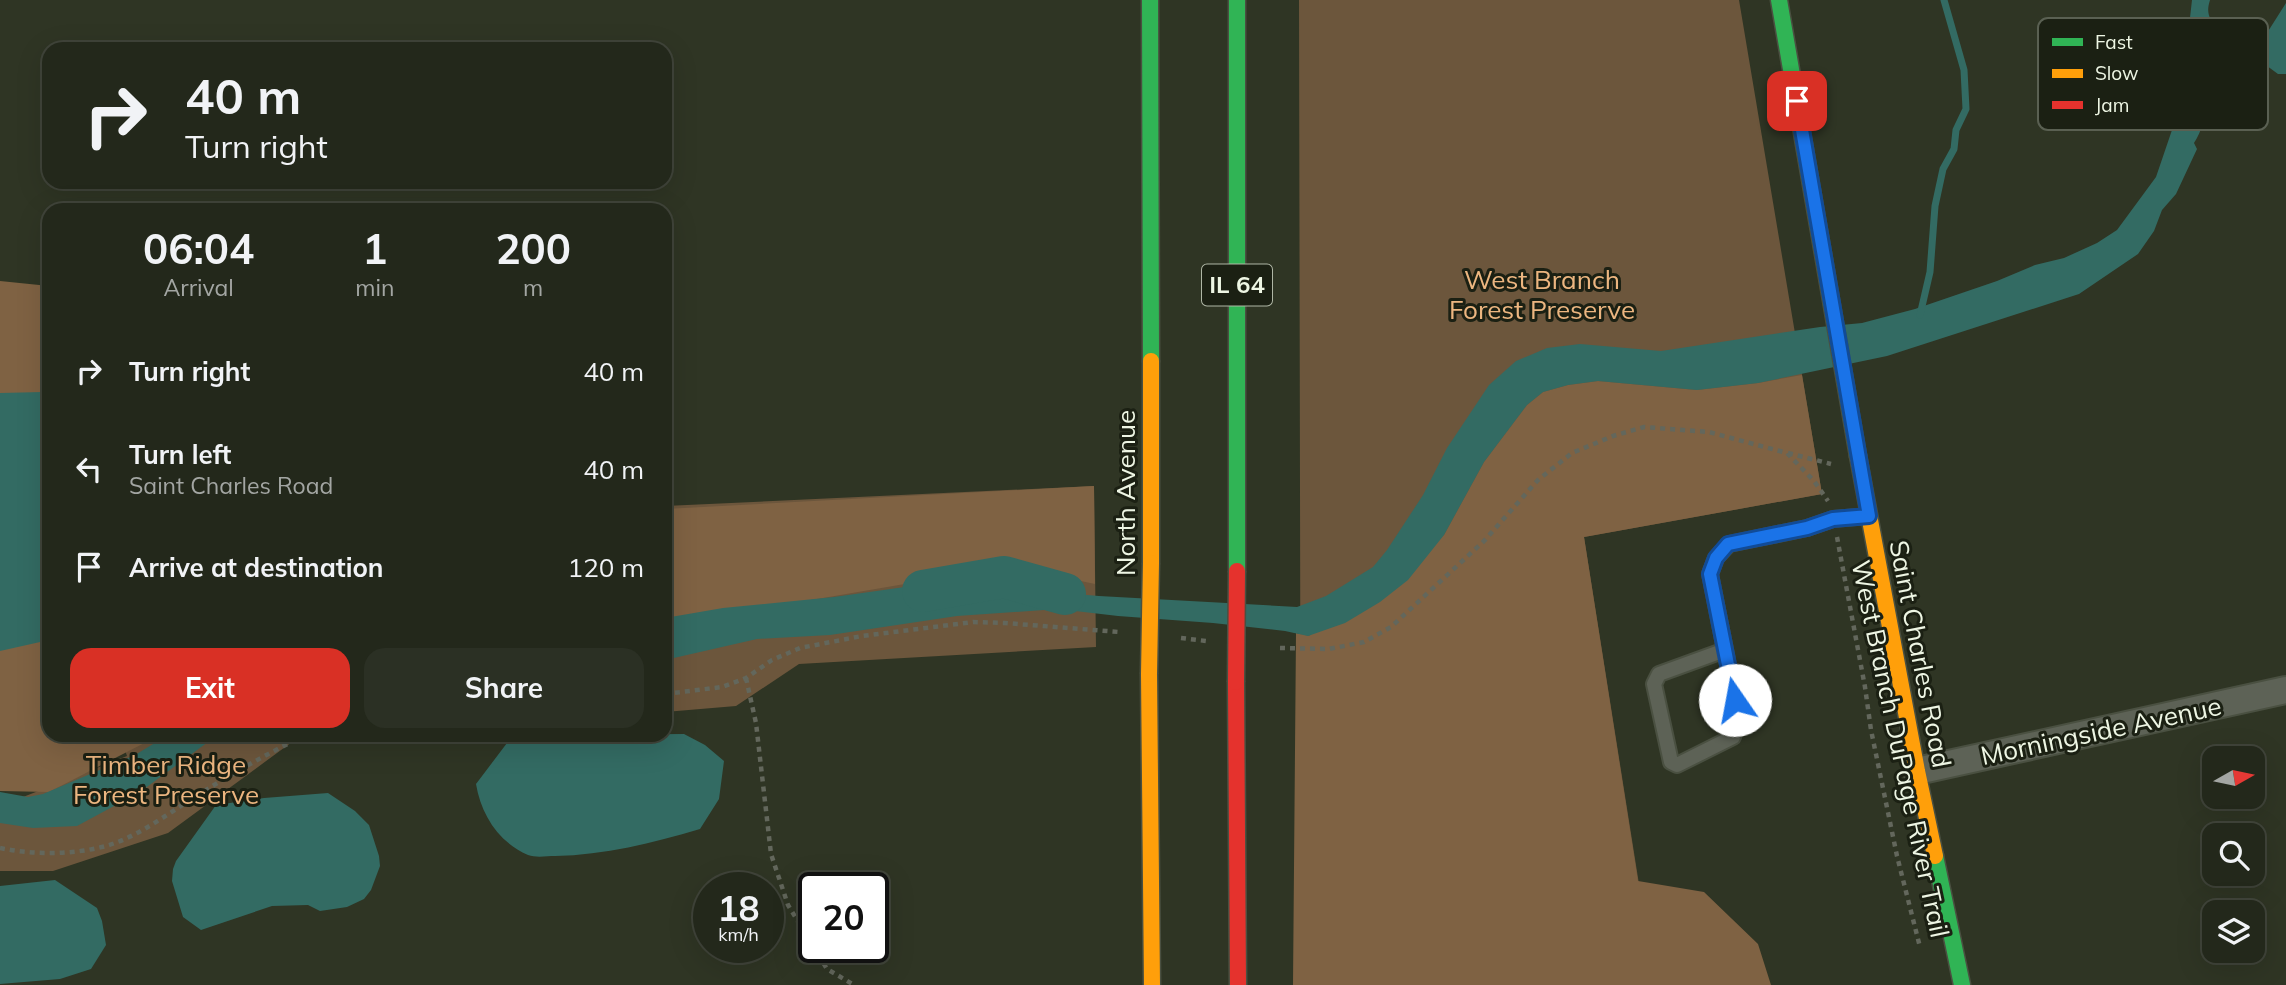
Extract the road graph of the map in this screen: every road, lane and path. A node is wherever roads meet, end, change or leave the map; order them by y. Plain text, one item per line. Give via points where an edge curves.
1 (1150, 0) edge
2 (1237, 0) edge
3 (1779, 0) edge
4 (1787, 453) junction
5 (1862, 473) junction
6 (1869, 516) junction
7 (1833, 519) junction
8 (1119, 632) dead end
9 (1181, 638) dead end
10 (1207, 641) dead end
11 (1280, 648) dead end
12 (1725, 650) junction
13 (746, 678) junction
14 (2286, 690) edge
15 (672, 693) edge
16 (291, 742) edge
17 (1917, 771) junction
18 (0, 848) edge
19 (1923, 959) dead end
20 (854, 985) edge
21 (1152, 985) edge
22 (1238, 985) edge
23 (1962, 985) edge

1 - 21 main road, North Avenue, bridge
2 - 22 main road, IL 64, bridge
3 - 5 main road, Saint Charles Road
4 - 5 path
4 - 7 path, West Branch DuPage River Trail via 1828,500
4 - 11 path via 1709,432 1671,428 1644,427 1613,436 1573,453 1538,480 1483,541 1391,627 1364,642 1329,649
5 - 6 main road, Saint Charles Road
6 - 7 lane
6 - 17 main road, Saint Charles Road
7 - 12 lane via 1722,549 1710,574
7 - 19 path, West Branch DuPage River Trail via 1871,730
8 - 13 path via 1005,622 946,625 800,648
9 - 10 path
12 - 12 lane via 1735,700 1733,737 1677,765 1671,762 1654,684 1659,674
13 - 15 path via 722,687
13 - 20 path via 757,723 771,854 779,880 827,969
14 - 17 street, Morningside Avenue
16 - 18 path via 146,829 107,845 25,853
17 - 23 main road, Saint Charles Road

